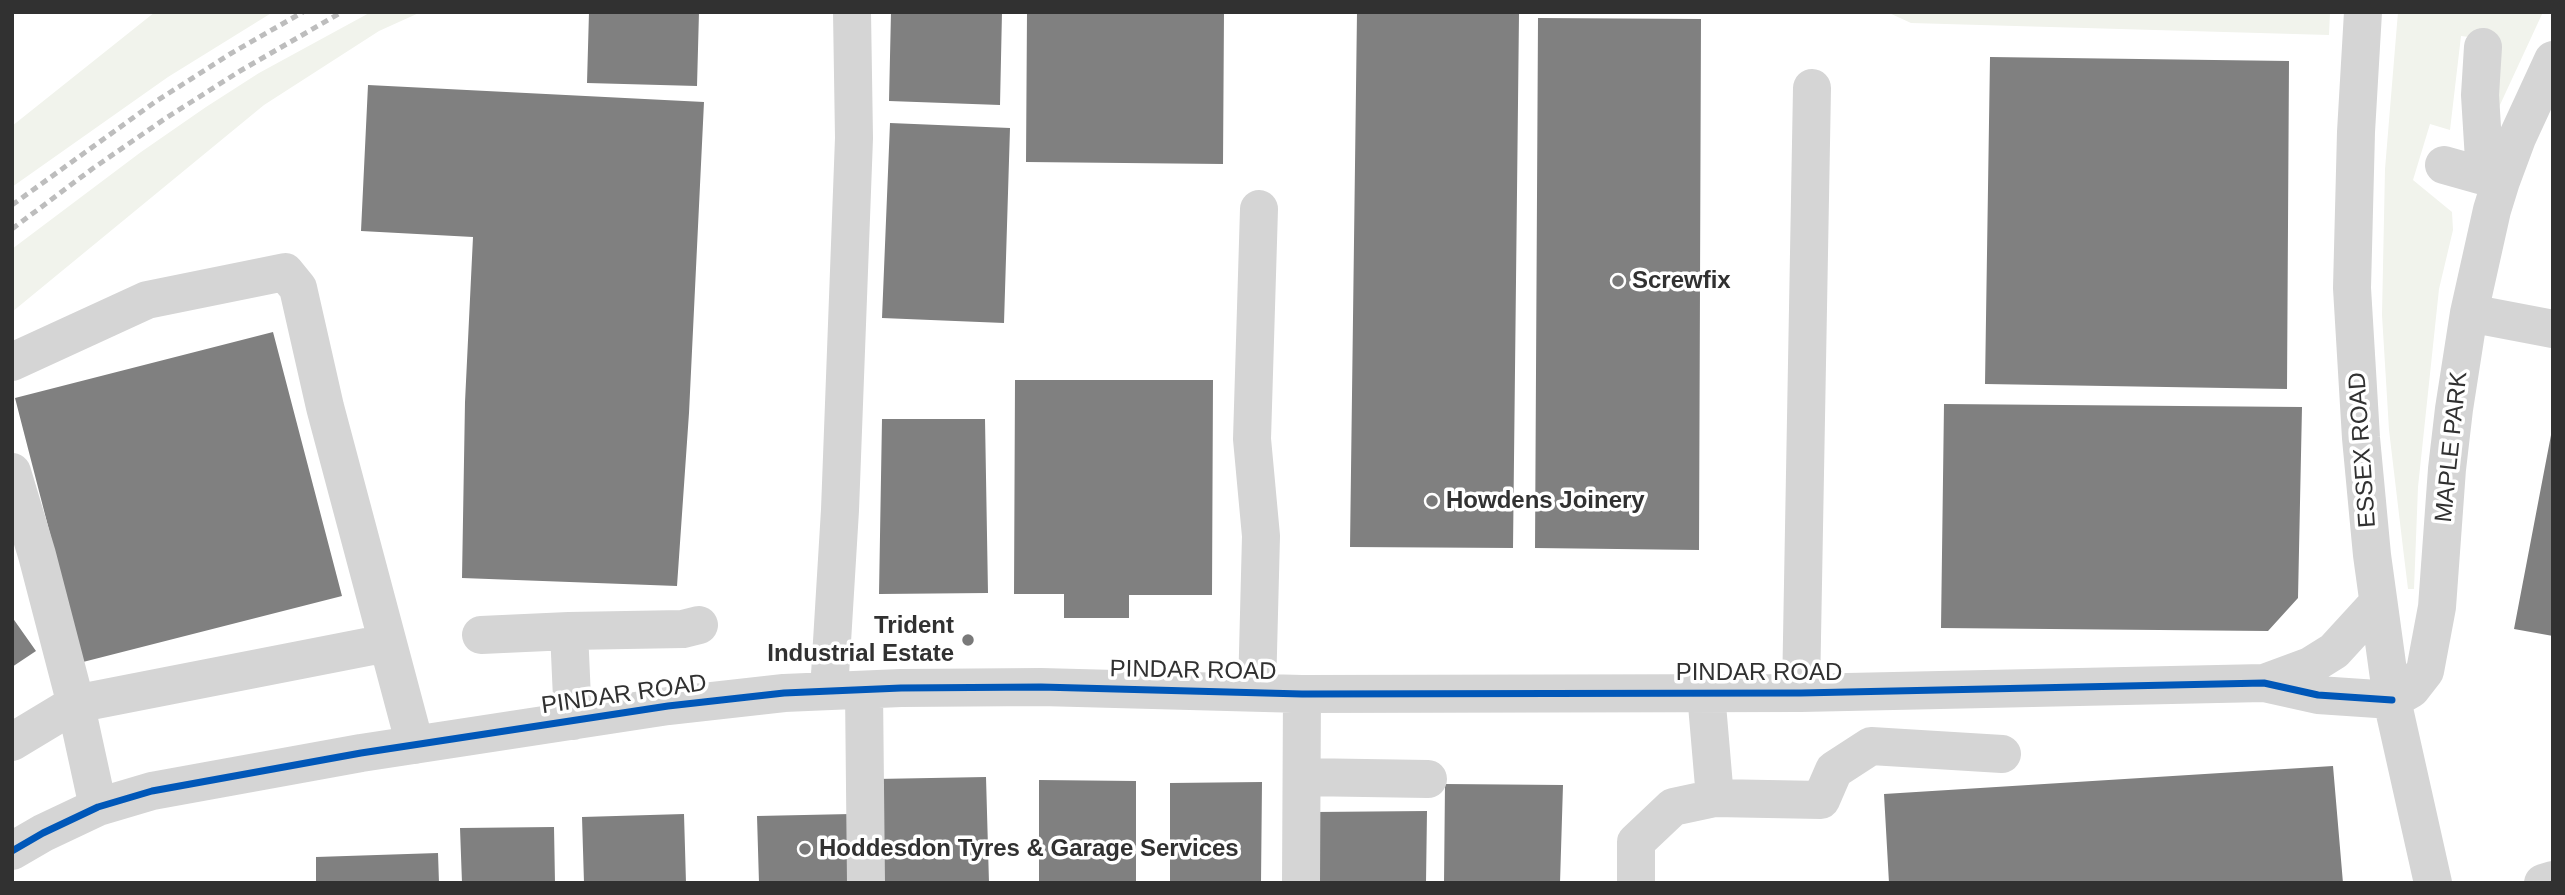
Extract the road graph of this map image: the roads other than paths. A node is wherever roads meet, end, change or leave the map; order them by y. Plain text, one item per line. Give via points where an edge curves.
1 (852, 12) edge
2 (2363, 12) edge
3 (2483, 47) dead end
4 (2553, 60) edge
5 (1812, 88) dead end
6 (2444, 165) dead end
7 (2493, 178) junction
8 (1259, 209) dead end
9 (2469, 313) junction
10 (2553, 329) edge
11 (12, 362) edge
12 (12, 472) edge
13 (2378, 603) junction
14 (699, 625) dead end
15 (569, 631) junction
16 (481, 635) dead end
17 (387, 643) junction
18 (2264, 683) junction
19 (846, 691) junction
20 (1257, 691) junction
21 (1706, 693) junction
22 (1801, 693) junction
23 (1302, 694) junction
24 (2392, 700) junction
25 (75, 704) junction
26 (573, 721) junction
27 (12, 741) edge
28 (415, 745) junction
29 (2002, 754) dead end
30 (1302, 777) junction
31 (1428, 779) dead end
32 (1715, 798) junction
33 (98, 807) junction
34 (12, 851) edge
35 (2553, 880) edge
36 (866, 883) edge
37 (1301, 883) edge
38 (1636, 883) edge
39 (2433, 883) edge
40 (2543, 883) edge

1 - 19 street via 854,138 841,488
2 - 13 street, ESSEX ROAD via 2352,288
3 - 7 street via 2480,95
4 - 7 street, MAPLE PARK
5 - 22 street
6 - 7 street
7 - 9 street, MAPLE PARK via 2492,210
8 - 20 street via 1252,439 1261,536
9 - 10 street
9 - 24 street, MAPLE PARK via 2452,421 2434,633 2425,671 2412,690
11 - 17 street via 147,300 285,272 298,288
12 - 25 street
13 - 18 street, PINDAR ROAD via 2334,651 2310,666
13 - 24 street, ESSEX ROAD
14 - 15 street
15 - 16 street
15 - 26 street
17 - 25 street
17 - 28 street
18 - 22 street, PINDAR ROAD
18 - 24 street, PINDAR ROAD via 2318,695
19 - 20 street, PINDAR ROAD via 1041,687
19 - 26 street, PINDAR ROAD via 784,693
19 - 36 street
20 - 23 street, PINDAR ROAD
21 - 22 street, PINDAR ROAD
21 - 23 street, PINDAR ROAD
21 - 32 street
23 - 30 street
24 - 39 street, ESSEX ROAD
25 - 27 street
25 - 33 street
26 - 28 street, PINDAR ROAD
28 - 33 street, PINDAR ROAD via 152,791
29 - 32 street via 1871,746 1834,770 1822,800
30 - 31 street
30 - 37 street
32 - 38 street via 1673,807 1636,842
33 - 34 street, PINDAR ROAD
35 - 40 street

